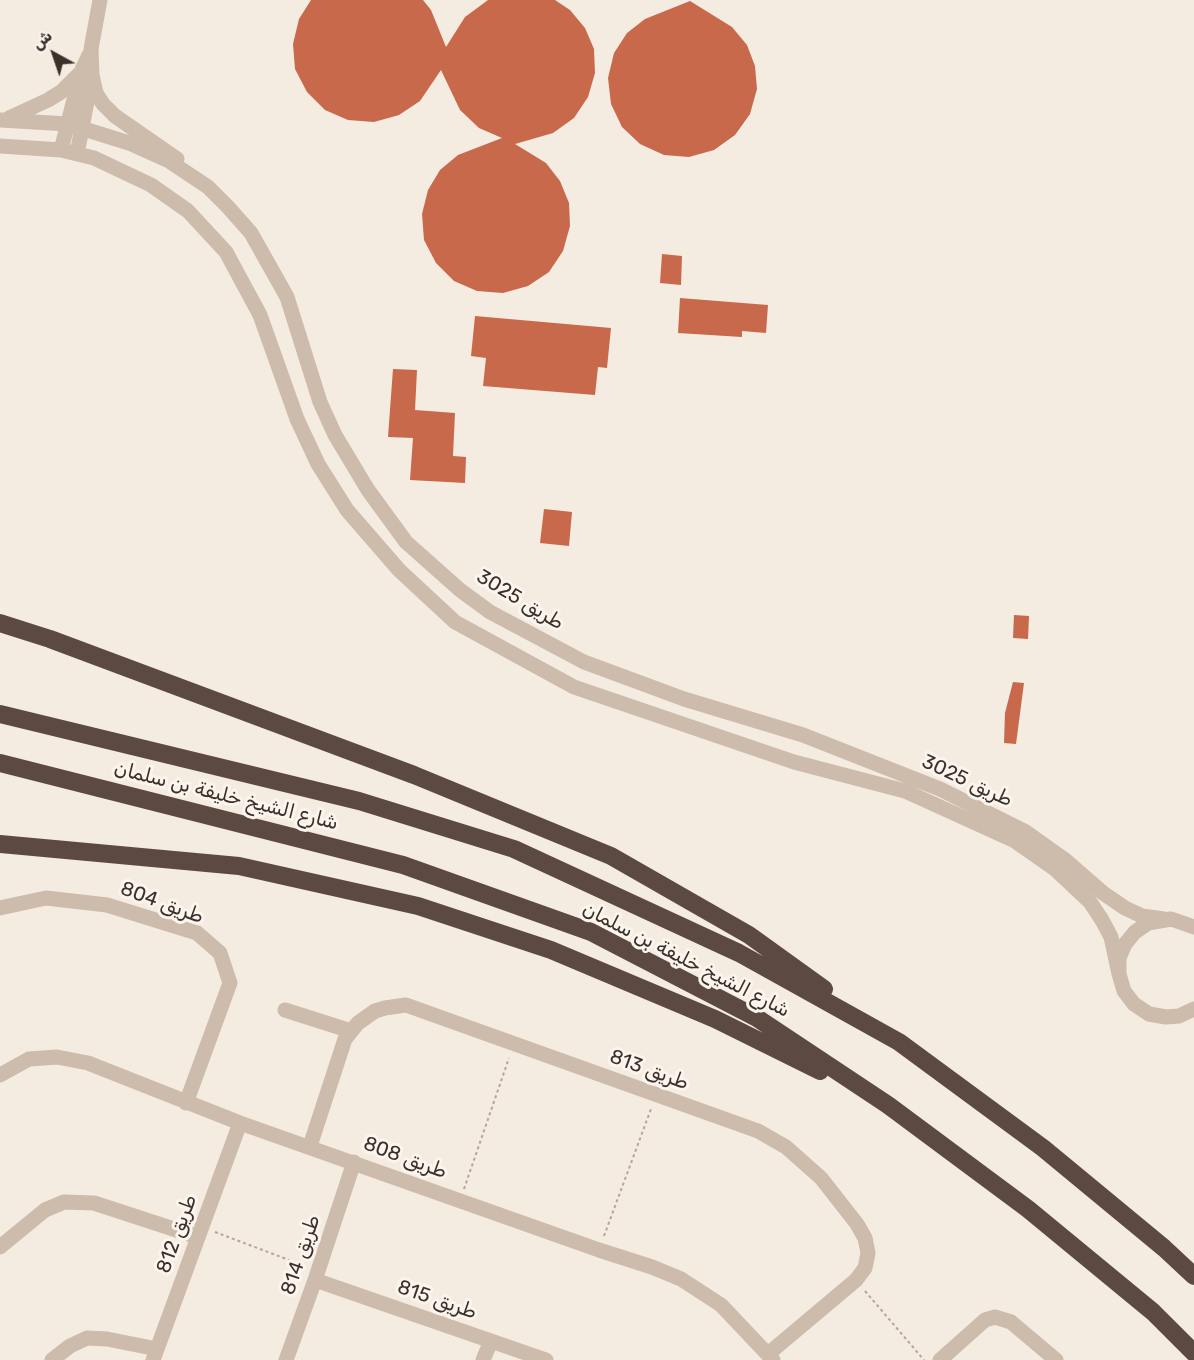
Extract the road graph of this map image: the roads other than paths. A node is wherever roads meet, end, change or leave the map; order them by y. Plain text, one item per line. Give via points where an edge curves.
1 (100, 0) edge
2 (87, 73) junction
3 (3, 119) edge
4 (75, 126) junction
5 (0, 146) edge
6 (61, 150) junction
7 (77, 154) junction
8 (208, 187) junction
9 (0, 623) edge
10 (584, 662) junction
11 (574, 687) junction
12 (0, 714) edge
13 (776, 728) junction
14 (767, 753) junction
15 (846, 753) junction
16 (0, 763) edge
17 (839, 774) junction
18 (0, 843) edge
19 (0, 908) edge
20 (1194, 918) edge
21 (1171, 920) junction
22 (1194, 927) edge
23 (1119, 974) junction
24 (1194, 1009) edge
25 (285, 1010) dead end
26 (1166, 1017) junction
27 (1194, 1026) edge
28 (351, 1030) junction
29 (899, 1042) junction
30 (0, 1076) edge
31 (186, 1103) junction
32 (888, 1106) junction
33 (240, 1123) junction
34 (310, 1146) junction
35 (354, 1162) junction
36 (199, 1232) junction
37 (0, 1248) edge
38 (317, 1276) junction
39 (1194, 1276) edge
40 (491, 1341) junction
41 (1194, 1353) edge
42 (155, 1355) edge
43 (771, 1357) edge
44 (52, 1360) edge
45 (286, 1360) edge
46 (483, 1360) edge
47 (546, 1360) edge
48 (940, 1360) edge
49 (1056, 1360) edge

1 - 2 street
2 - 3 street via 48,100
2 - 4 street
2 - 8 street via 103,104 115,116 170,152
3 - 4 street, طريق 3025
4 - 6 street
4 - 7 street
4 - 8 street, طريق 3025 via 169,161
5 - 6 street, طريق 3025
6 - 7 street, طريق 3025
7 - 11 street, طريق 3025 via 151,185 188,211 226,252 260,315 297,419 318,464 347,510 399,570 455,622
8 - 10 street, طريق 3025 via 250,233 282,288 335,435 406,542 490,612
9 - 29 highway via 414,776 611,856 749,936
10 - 11 street
10 - 13 street, طريق 3025
11 - 14 street, طريق 3025
12 - 29 highway, شارع الشيخ خليفة بن سلمان via 359,801 514,849 740,953
13 - 14 street
13 - 15 street, طريق 3025
14 - 17 street, طريق 3025
15 - 17 street
15 - 21 street, طريق 3025 via 940,789 1026,832 1125,908 1142,916
16 - 32 highway, شارع الشيخ خليفة بن سلمان via 403,865 591,932 757,1018
17 - 23 street, طريق 3025 via 905,791 1015,841 1055,869 1090,902 1102,920 1111,937
18 - 32 highway via 239,866 418,906 551,950 715,1018
19 - 31 street, طريق 804 via 46,898 107,905 197,933 220,953 230,983
20 - 21 street
21 - 22 street
21 - 23 street via 1148,923 1135,932 1119,958
23 - 26 street, طريق 3025 via 1124,991 1134,1004 1149,1014
24 - 26 street
25 - 28 street
26 - 27 street, طريق 3025
28 - 34 street, طريق 813 via 340,1048
28 - 43 street, طريق 813 via 375,1011 406,1005 758,1131 786,1147 810,1167 857,1224 868,1253 856,1280
29 - 39 highway, شارع الشيخ خليفة بن سلمان via 1043,1148
30 - 31 street, طريق 808 via 29,1059 57,1056 88,1063
31 - 33 street, طريق 808
32 - 41 highway, شارع الشيخ خليفة بن سلمان via 1028,1209 1154,1312
33 - 34 street, طريق 808
33 - 36 street, طريق 812
34 - 35 street, طريق 808
35 - 38 street, طريق 814
35 - 43 street, طريق 808 via 667,1272 733,1315
36 - 37 street via 94,1203 64,1202 45,1210
36 - 42 street, طريق 812
38 - 40 street, طريق 815
38 - 45 street, طريق 814
40 - 46 street
40 - 47 street, طريق 815
42 - 44 street via 107,1339 87,1338
48 - 49 street via 985,1320 996,1317 1011,1322

